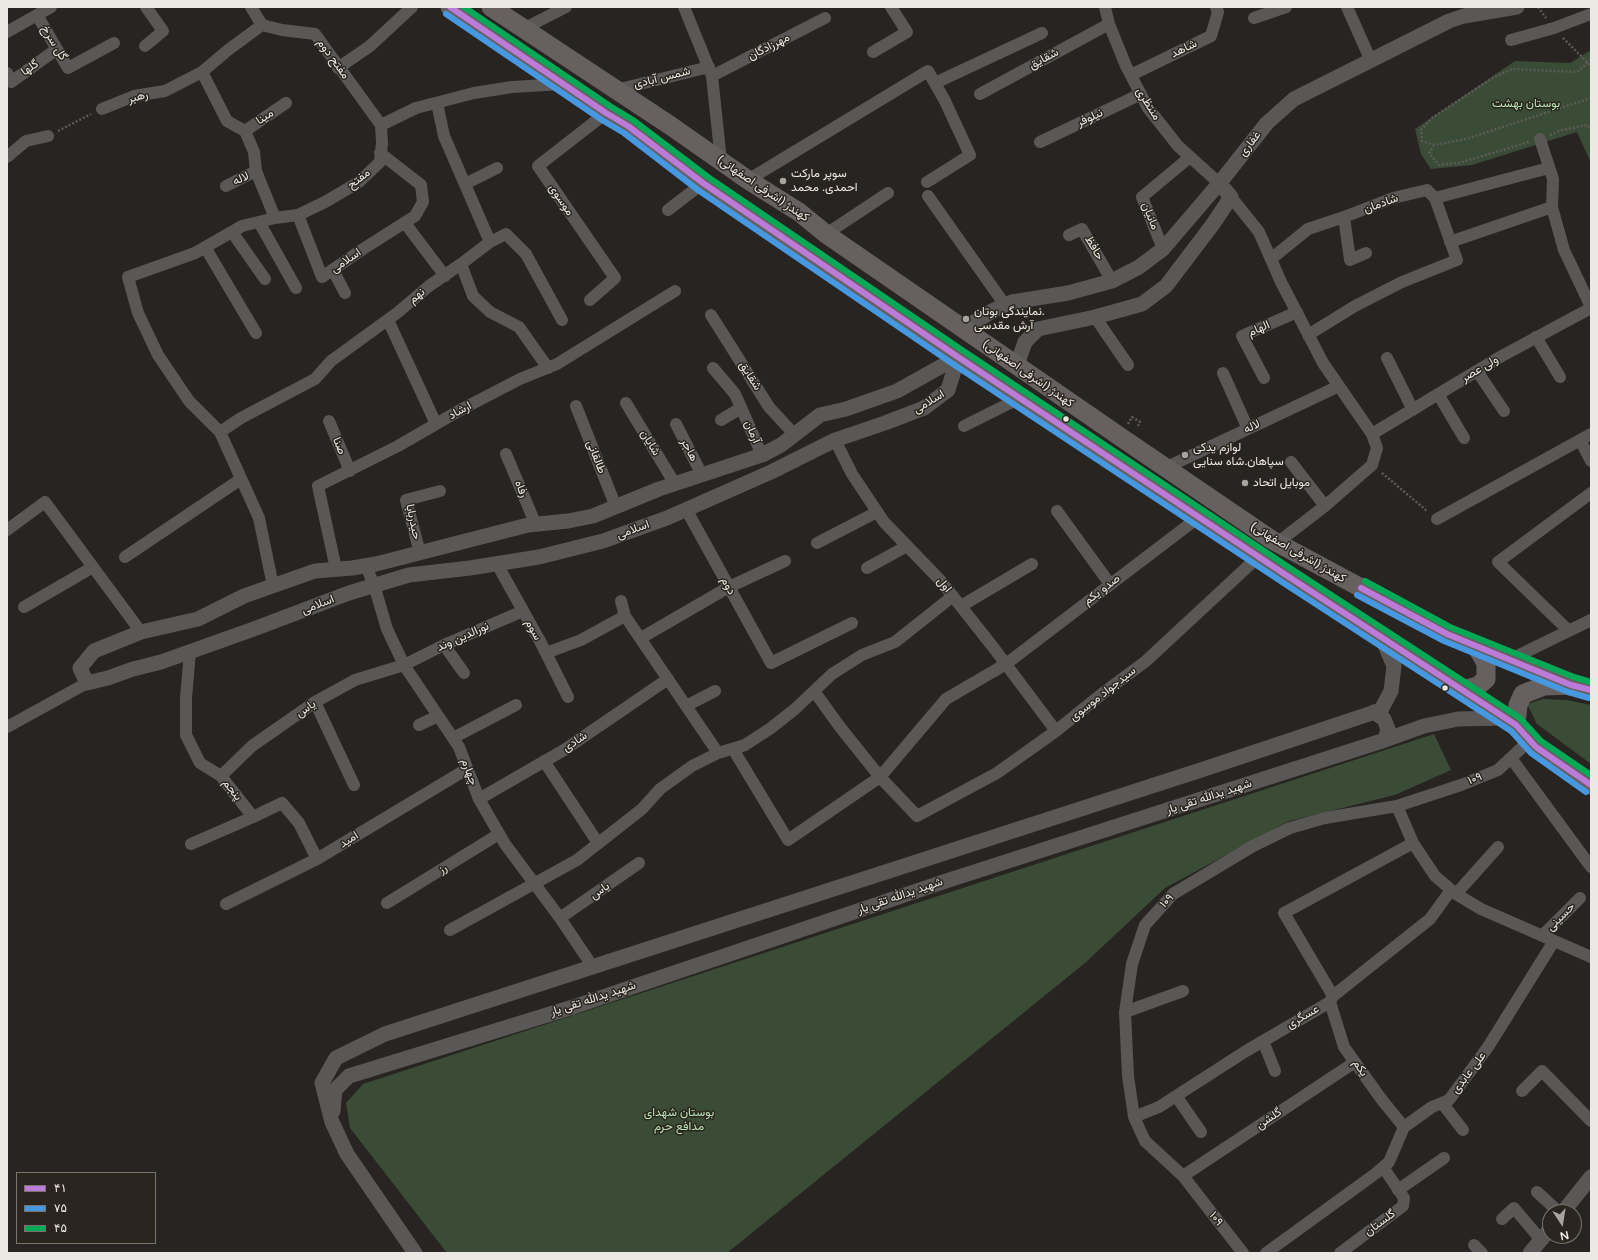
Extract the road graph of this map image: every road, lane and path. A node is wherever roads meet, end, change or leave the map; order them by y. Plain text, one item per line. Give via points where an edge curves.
1 (51, 7) edge
2 (146, 7) edge
3 (251, 7) edge
4 (412, 7) edge
5 (450, 7) edge
6 (491, 7) edge
7 (566, 7) edge
8 (684, 7) edge
9 (891, 7) edge
10 (1105, 7) edge
11 (1216, 7) edge
12 (1286, 7) edge
13 (1347, 7) edge
14 (1517, 7) edge
15 (1591, 14) edge
16 (37, 15) junction
17 (825, 18) dead end
18 (1254, 18) dead end
19 (1109, 24) junction
20 (262, 25) junction
21 (524, 29) junction
22 (7, 32) edge
23 (1042, 33) dead end
24 (1511, 40) dead end
25 (114, 43) dead end
26 (145, 46) dead end
27 (57, 49) junction
28 (873, 52) dead end
29 (1591, 60) edge
30 (1371, 61) junction
31 (338, 68) junction
32 (710, 71) junction
33 (202, 72) junction
34 (7, 74) edge
35 (1131, 75) junction
36 (935, 83) junction
37 (564, 84) junction
38 (616, 90) junction
39 (980, 94) dead end
40 (1141, 94) junction
41 (1591, 98) edge
42 (437, 102) junction
43 (286, 104) dead end
44 (102, 109) joint
45 (606, 113) junction
46 (381, 125) junction
47 (628, 126) junction
48 (1591, 129) edge
49 (245, 131) junction
50 (48, 136) joint
51 (1540, 139) junction
52 (1040, 142) dead end
53 (1434, 145) junction
54 (380, 153) junction
55 (7, 157) edge
56 (1190, 157) junction
57 (723, 162) junction
58 (497, 168) dead end
59 (1549, 168) junction
60 (256, 171) junction
61 (748, 180) junction
62 (927, 182) dead end
63 (704, 183) junction
64 (1219, 183) junction
65 (465, 184) junction
66 (226, 186) dead end
67 (888, 192) dead end
68 (928, 196) dead end
69 (1231, 197) junction
70 (1435, 198) junction
71 (739, 207) junction
72 (1552, 207) junction
73 (668, 210) dead end
74 (799, 212) junction
75 (298, 215) junction
76 (1344, 217) junction
77 (275, 218) junction
78 (259, 222) junction
79 (405, 223) junction
80 (232, 232) junction
81 (826, 234) junction
82 (1069, 235) dead end
83 (490, 242) junction
84 (1450, 242) junction
85 (205, 247) junction
86 (1163, 249) junction
87 (1366, 253) dead end
88 (1271, 259) junction
89 (461, 264) junction
90 (333, 270) junction
91 (445, 276) junction
92 (265, 279) dead end
93 (1112, 281) junction
94 (296, 288) dead end
95 (675, 291) dead end
96 (345, 293) dead end
97 (590, 300) dead end
98 (1005, 305) junction
99 (1591, 307) edge
100 (1297, 312) junction
101 (711, 315) dead end
102 (1096, 317) junction
103 (388, 320) junction
104 (562, 320) dead end
105 (963, 329) junction
106 (256, 333) dead end
107 (1308, 335) junction
108 (1536, 337) junction
109 (958, 357) junction
110 (1387, 358) dead end
111 (1016, 365) junction
112 (1128, 365) dead end
113 (548, 368) junction
114 (713, 368) dead end
115 (1477, 371) junction
116 (1223, 373) dead end
117 (1560, 377) dead end
118 (1264, 378) dead end
119 (1339, 386) junction
120 (1438, 394) junction
121 (1020, 398) junction
122 (626, 403) dead end
123 (576, 406) dead end
124 (741, 408) junction
125 (1413, 410) junction
126 (1504, 411) dead end
127 (1132, 417) dead end
128 (721, 420) dead end
129 (329, 421) dead end
130 (1140, 422) dead end
131 (436, 424) junction
132 (676, 424) dead end
133 (964, 426) dead end
134 (1248, 429) junction
135 (220, 432) junction
136 (794, 434) junction
137 (1372, 434) junction
138 (1586, 437) edge
139 (1464, 438) dead end
140 (834, 440) junction
141 (506, 454) dead end
142 (762, 456) junction
143 (1591, 461) edge
144 (1291, 462) dead end
145 (1372, 465) junction
146 (1165, 468) junction
147 (350, 470) junction
148 (702, 475) junction
149 (242, 479) junction
150 (675, 484) junction
151 (440, 490) dead end
152 (1591, 494) edge
153 (1325, 506) junction
154 (616, 507) junction
155 (686, 509) junction
156 (1057, 511) dead end
157 (877, 512) junction
158 (1199, 517) junction
159 (1437, 519) joint
160 (536, 525) junction
161 (7, 530) edge
162 (817, 543) dead end
163 (1277, 543) junction
164 (908, 546) junction
165 (420, 553) junction
166 (125, 557) dead end
167 (1258, 557) junction
168 (785, 561) dead end
169 (497, 564) junction
170 (1032, 564) dead end
171 (366, 566) junction
172 (94, 567) junction
173 (867, 568) dead end
174 (336, 569) junction
175 (1110, 584) junction
176 (273, 586) junction
177 (374, 586) junction
178 (729, 587) junction
179 (621, 601) dead end
180 (957, 601) junction
181 (24, 607) dead end
182 (523, 611) junction
183 (626, 616) junction
184 (1591, 620) edge
185 (852, 623) dead end
186 (1568, 630) junction
187 (141, 632) junction
188 (641, 638) junction
189 (1382, 638) junction
190 (444, 645) junction
191 (1476, 646) junction
192 (190, 652) junction
193 (546, 653) junction
194 (1509, 660) junction
195 (1006, 664) junction
196 (404, 665) junction
197 (464, 673) dead end
198 (668, 678) junction
199 (1591, 681) edge
200 (87, 683) junction
201 (1570, 684) junction
202 (1463, 690) junction
203 (1591, 690) edge
204 (715, 691) dead end
205 (814, 691) junction
206 (568, 697) dead end
207 (315, 702) junction
208 (516, 705) dead end
209 (686, 706) junction
210 (1374, 712) junction
211 (438, 716) junction
212 (1510, 722) junction
213 (419, 725) dead end
214 (7, 727) edge
215 (1056, 731) junction
216 (453, 738) junction
217 (1385, 740) junction
218 (1530, 740) junction
219 (733, 749) junction
220 (718, 753) junction
221 (1511, 758) junction
222 (544, 761) junction
223 (467, 769) junction
224 (221, 776) junction
225 (880, 777) junction
226 (354, 785) dead end
227 (1591, 785) edge
228 (479, 799) junction
229 (1397, 806) junction
230 (253, 817) junction
231 (499, 834) junction
232 (598, 843) junction
233 (1413, 843) junction
234 (191, 844) dead end
235 (1498, 847) dead end
236 (317, 859) junction
237 (639, 863) dead end
238 (1591, 867) edge
239 (533, 884) junction
240 (1454, 892) junction
241 (1580, 898) dead end
242 (388, 903) dead end
243 (226, 904) dead end
244 (560, 918) junction
245 (450, 930) dead end
246 (1542, 936) junction
247 (1554, 942) junction
248 (1591, 957) edge
249 (593, 967) junction
250 (1183, 991) dead end
251 (1331, 999) junction
252 (1125, 1012) junction
253 (1263, 1041) junction
254 (1355, 1062) junction
255 (1275, 1071) dead end
256 (1522, 1091) dead end
257 (1176, 1096) junction
258 (1442, 1103) junction
259 (1134, 1117) junction
260 (1591, 1121) edge
261 (332, 1122) junction
262 (1404, 1127) junction
263 (1464, 1130) dead end
264 (1201, 1132) dead end
265 (1444, 1158) dead end
266 (1383, 1167) junction
267 (1183, 1176) junction
268 (1591, 1177) edge
269 (1398, 1190) junction
270 (1537, 1192) dead end
271 (1550, 1204) edge
272 (1569, 1204) edge
273 (1502, 1219) dead end
274 (1542, 1231) edge
275 (1542, 1239) edge
276 (415, 1253) edge
277 (1243, 1253) edge
278 (1266, 1253) edge
279 (1340, 1253) edge
280 (1530, 1253) edge

1 - 16 street
2 - 26 street via 163,32
3 - 20 street
4 - 31 street via 370,46
5 - 37 main road, کهندژ (اشرفی اصفهانی)
6 - 21 main road, کهندژ (اشرفی اصفهانی)
7 - 21 street
8 - 32 street
9 - 28 street via 907,32
10 - 19 street, منتظری
11 - 35 street, شاهد via 1218,12 1211,36
12 - 18 street
13 - 30 street
14 - 30 street, غفاری via 1449,21
15 - 24 street
16 - 22 street
16 - 27 street, گل سرخ
17 - 32 street, مهرزادگان
19 - 35 street, منتظری
19 - 39 street, شقایق
20 - 31 street, مفتح دوم via 315,34
20 - 33 street, رهبر
21 - 38 main road, کهندژ (اشرفی اصفهانی)
23 - 36 street
25 - 27 street, گل سرخ via 68,68
27 - 34 street, گلها via 10,82
29 - 53 path via 1577,72 1512,70 1494,77 1432,118 1421,130 1422,141
30 - 64 street, غفاری via 1294,99 1267,123
31 - 46 street, مفتح دوم
32 - 38 street, شمس آبادی
32 - 57 street
33 - 44 street, رهبر via 165,91 134,96
33 - 49 street via 227,121
35 - 40 street, منتظری
36 - 61 street via 928,71
36 - 62 street via 970,155
37 - 42 street via 512,87
37 - 45 main road, کهندژ (اشرفی اصفهانی)
38 - 57 main road, کهندژ (اشرفی اصفهانی)
40 - 52 street, نیلوفر
40 - 56 street, منتظری via 1148,108
41 - 53 path via 1466,139
42 - 46 street via 416,108
42 - 65 street via 444,136
43 - 49 street, مینا
44 - 50 path
45 - 47 main road, کهندژ (اشرفی اصفهانی)
45 - 97 street, موسوی via 538,166 615,278
46 - 54 street, مفتح
47 - 57 main road via 663,136 715,168 722,170
47 - 63 main road, کهندژ (اشرفی اصفهانی)
48 - 51 path via 1587,125 1562,130
49 - 60 street via 254,152
50 - 55 street via 26,141
51 - 53 path via 1459,163 1439,165 1429,153
51 - 59 street
54 - 75 street, مفتح via 380,162 359,182
54 - 79 street, اسلامی via 421,185 424,202 416,216
56 - 64 street, منتظری
56 - 86 street, مانیان via 1142,197
57 - 61 main road, کهندژ (اشرفی اصفهانی)
58 - 65 street
59 - 70 street
59 - 72 street via 1553,178
60 - 66 street, لاله
60 - 77 street
61 - 74 main road, کهندژ (اشرفی اصفهانی)
63 - 71 main road, کهندژ (اشرفی اصفهانی)
63 - 73 street
64 - 69 street
64 - 86 street, غفاری
65 - 83 street
67 - 81 street
68 - 98 street
69 - 88 street via 1259,232
69 - 102 street via 1166,286 1142,304
70 - 76 street, شادمان via 1427,190 1393,198
70 - 84 street
71 - 74 main road via 727,190 727,187 735,182
71 - 109 main road, کهندژ (اشرفی اصفهانی)
72 - 84 street
72 - 99 street via 1564,250
74 - 81 main road, کهندژ (اشرفی اصفهانی)
75 - 77 street, مفتح
75 - 90 street, اسلامی via 322,277
76 - 87 street via 1350,260
76 - 88 street, شادمان via 1308,229
77 - 78 street, مفتح
78 - 80 street, مفتح via 242,226
78 - 94 street
79 - 90 street, اسلامی
79 - 91 street
80 - 85 street, مفتح
80 - 92 street
81 - 105 main road, کهندژ (اشرفی اصفهانی)
82 - 93 street, حافظ via 1082,229
83 - 89 street, نهم
83 - 104 street, نهم via 506,234 526,254
84 - 107 street via 1457,260 1402,282 1355,306
85 - 106 street
85 - 135 street, مفتح via 128,277 138,313 158,355 189,401
86 - 93 street, غفاری via 1140,267
88 - 100 street
89 - 91 street, نهم
89 - 113 street via 473,296 490,312 519,327
90 - 96 street
91 - 103 street, نهم
93 - 98 street, غفاری
95 - 113 street, ارشاد
98 - 105 street, غفاری
99 - 108 street, ولی عصر
100 - 107 street
100 - 118 street, الهام via 1242,336
101 - 136 street, شقایق via 769,407
102 - 111 street via 1038,329 1025,342
102 - 112 street
103 - 131 street
103 - 135 street, نهم via 331,361 315,379
105 - 111 main road, کهندژ (اشرفی اصفهانی)
107 - 119 street
108 - 115 street, ولی عصر
108 - 117 street
109 - 121 main road, کهندژ (اشرفی اصفهانی)
109 - 136 street, اسلامی via 897,391 846,409 820,415
109 - 140 street, اسلامی via 948,390 924,408
110 - 125 street
111 - 146 main road, کهندژ (اشرفی اصفهانی)
113 - 131 street, ارشاد
114 - 124 street, آرمان via 735,394
115 - 120 street, ولی عصر
115 - 126 street
116 - 134 street
119 - 134 street, لاله
119 - 137 street
120 - 125 street, ولی عصر
120 - 139 street
121 - 133 street
121 - 158 main road, کهندژ (اشرفی اصفهانی)
122 - 150 street, شایان
123 - 154 street, طالقانی
124 - 128 street, آرمان
124 - 142 street, آرمان
125 - 137 street, ولی عصر
127 - 130 path
129 - 147 street, صنا
131 - 147 street, ارشاد
132 - 148 street, هاجر
134 - 146 street, لاله
135 - 149 street
136 - 142 street, اسلامی
137 - 145 street via 1377,448
138 - 143 street
138 - 159 street
140 - 155 street, اسلامی via 771,472
140 - 157 street, اول
141 - 160 street, رفاه
142 - 148 street, اسلامی
144 - 153 street
145 - 153 street
145 - 159 path
146 - 163 main road, کهندژ (اشرفی اصفهانی)
147 - 174 street, ارشاد via 318,486
148 - 150 street, اسلامی
149 - 166 street
149 - 176 street via 259,518
150 - 154 street, اسلامی
151 - 165 street, حیدربابا via 406,500
152 - 186 street via 1498,562
153 - 163 street
154 - 160 street, اسلامی via 593,516
155 - 169 street, اسلامی via 603,541 539,557
155 - 178 street, دوم
156 - 175 street
157 - 162 street
157 - 164 street, اول
158 - 167 main road, کهندژ (اشرفی اصفهانی)
158 - 175 street, صدو یکم
160 - 165 street, اسلامی
161 - 172 street via 45,502
163 - 191 main road, کهندژ (اشرفی اصفهانی) via 1447,634
164 - 173 street
164 - 180 street, اول
165 - 171 street, اسلامی
167 - 189 main road, کهندژ (اشرفی اصفهانی)
167 - 215 street, سیدجواد موسوی via 1146,661
168 - 178 street
169 - 177 street, اسلامی via 409,575
169 - 182 street, سوم
170 - 180 street
171 - 174 street, اسلامی
171 - 177 street, چهارم
172 - 181 street
172 - 187 street
174 - 176 street, اسلامی via 315,571
175 - 195 street, صدو یکم
176 - 187 street, اسلامی via 244,596 198,619
177 - 192 street, اسلامی
177 - 196 street, چهارم via 387,629
178 - 185 street, دوم via 770,663
178 - 188 street
179 - 183 street
180 - 195 street, اول
180 - 205 street via 895,642 862,655 832,674
182 - 190 street, نورالدین وند
182 - 193 street, سوم
183 - 188 street
183 - 193 street via 581,640
184 - 186 street
186 - 194 street
187 - 200 street, اسلامی via 94,651 80,668
188 - 198 street
189 - 202 main road, کهندژ (اشرفی اصفهانی)
189 - 210 street via 1394,666 1391,691 1381,710
190 - 196 street, نورالدین وند
190 - 197 street
191 - 194 main road, کهندژ (اشرفی اصفهانی)
191 - 202 main road via 1486,663 1486,679 1478,686
192 - 200 street, اسلامی
192 - 224 street, پنجم via 186,735 200,763
193 - 206 street, سوم
194 - 201 main road, کهندژ (اشرفی اصفهانی)
195 - 215 street, اول
195 - 225 street, صدو یکم via 946,699
196 - 207 street, یاس via 355,680
196 - 211 street, چهارم
198 - 209 street
198 - 222 street, شادی
199 - 201 street
200 - 214 street
201 - 203 main road
201 - 212 main road via 1544,686 1523,694
202 - 212 main road, کهندژ (اشرفی اصفهانی)
204 - 209 street
205 - 219 street via 771,728 746,745
205 - 225 street
207 - 224 street, یاس via 252,746
207 - 226 street
208 - 216 street
209 - 220 street
210 - 217 street via 1384,719 1388,729
210 - 249 street
211 - 213 street
211 - 216 street, چهارم
212 - 217 street, شهید یدالله تقی یار via 1458,719 1424,726
212 - 218 main road, کهندژ (اشرفی اصفهانی)
215 - 225 street, سیدجواد موسوی via 997,773 917,816
216 - 223 street, چهارم
217 - 261 street, شهید یدالله تقی یار via 953,879 573,1007 349,1076 335,1090
218 - 221 street, ۱۰۹
218 - 227 main road, کهندژ (اشرفی اصفهانی) via 1536,747
219 - 220 street
219 - 225 street, صدو یکم via 788,840
220 - 232 street via 692,766 660,789 642,809
221 - 229 street, ۱۰۹ via 1498,770
221 - 238 street
222 - 228 street, شادی
222 - 232 street
223 - 228 street, چهارم
223 - 236 street, امید
224 - 230 street, پنجم
228 - 231 street, چهارم
229 - 233 street
229 - 252 street, ۱۰۹ via 1325,818 1290,828 1253,846 1173,894 1146,925 1132,964
230 - 234 street
230 - 236 street via 282,803 299,823
231 - 239 street, چهارم
231 - 242 street, رز
232 - 239 street via 577,860
233 - 240 street via 1435,876
233 - 251 street, یکم via 1284,913
235 - 240 street, عسگری
236 - 243 street, امید
237 - 244 street, یاس
239 - 244 street, چهارم
239 - 245 street
240 - 246 street via 1481,909
240 - 251 street, عسگری via 1430,919
241 - 246 street, حسینی
244 - 249 street, چهارم
246 - 247 street
247 - 248 street
247 - 258 street, علی عابدی via 1488,1047 1449,1100
249 - 261 street via 385,1034 336,1058 322,1082
250 - 252 street
251 - 253 street, عسگری
251 - 254 street, یکم via 1344,1047
252 - 259 street, ۱۰۹ via 1128,1076
253 - 255 street
253 - 257 street, عسگری
254 - 262 street, یکم
254 - 267 street, گلشن
256 - 260 street via 1542,1071
257 - 259 street, عسگری via 1159,1107
257 - 264 street
258 - 262 street, علی عابدی
258 - 263 street
259 - 267 street, ۱۰۹ via 1145,1141
261 - 276 street via 347,1154
262 - 266 street via 1389,1162
265 - 269 street
266 - 269 street, گلستان
266 - 278 street
267 - 277 street, ۱۰۹
268 - 272 street
269 - 279 street, گلستان via 1404,1198 1403,1206
270 - 271 street
273 - 274 street via 1514,1208
275 - 280 street

